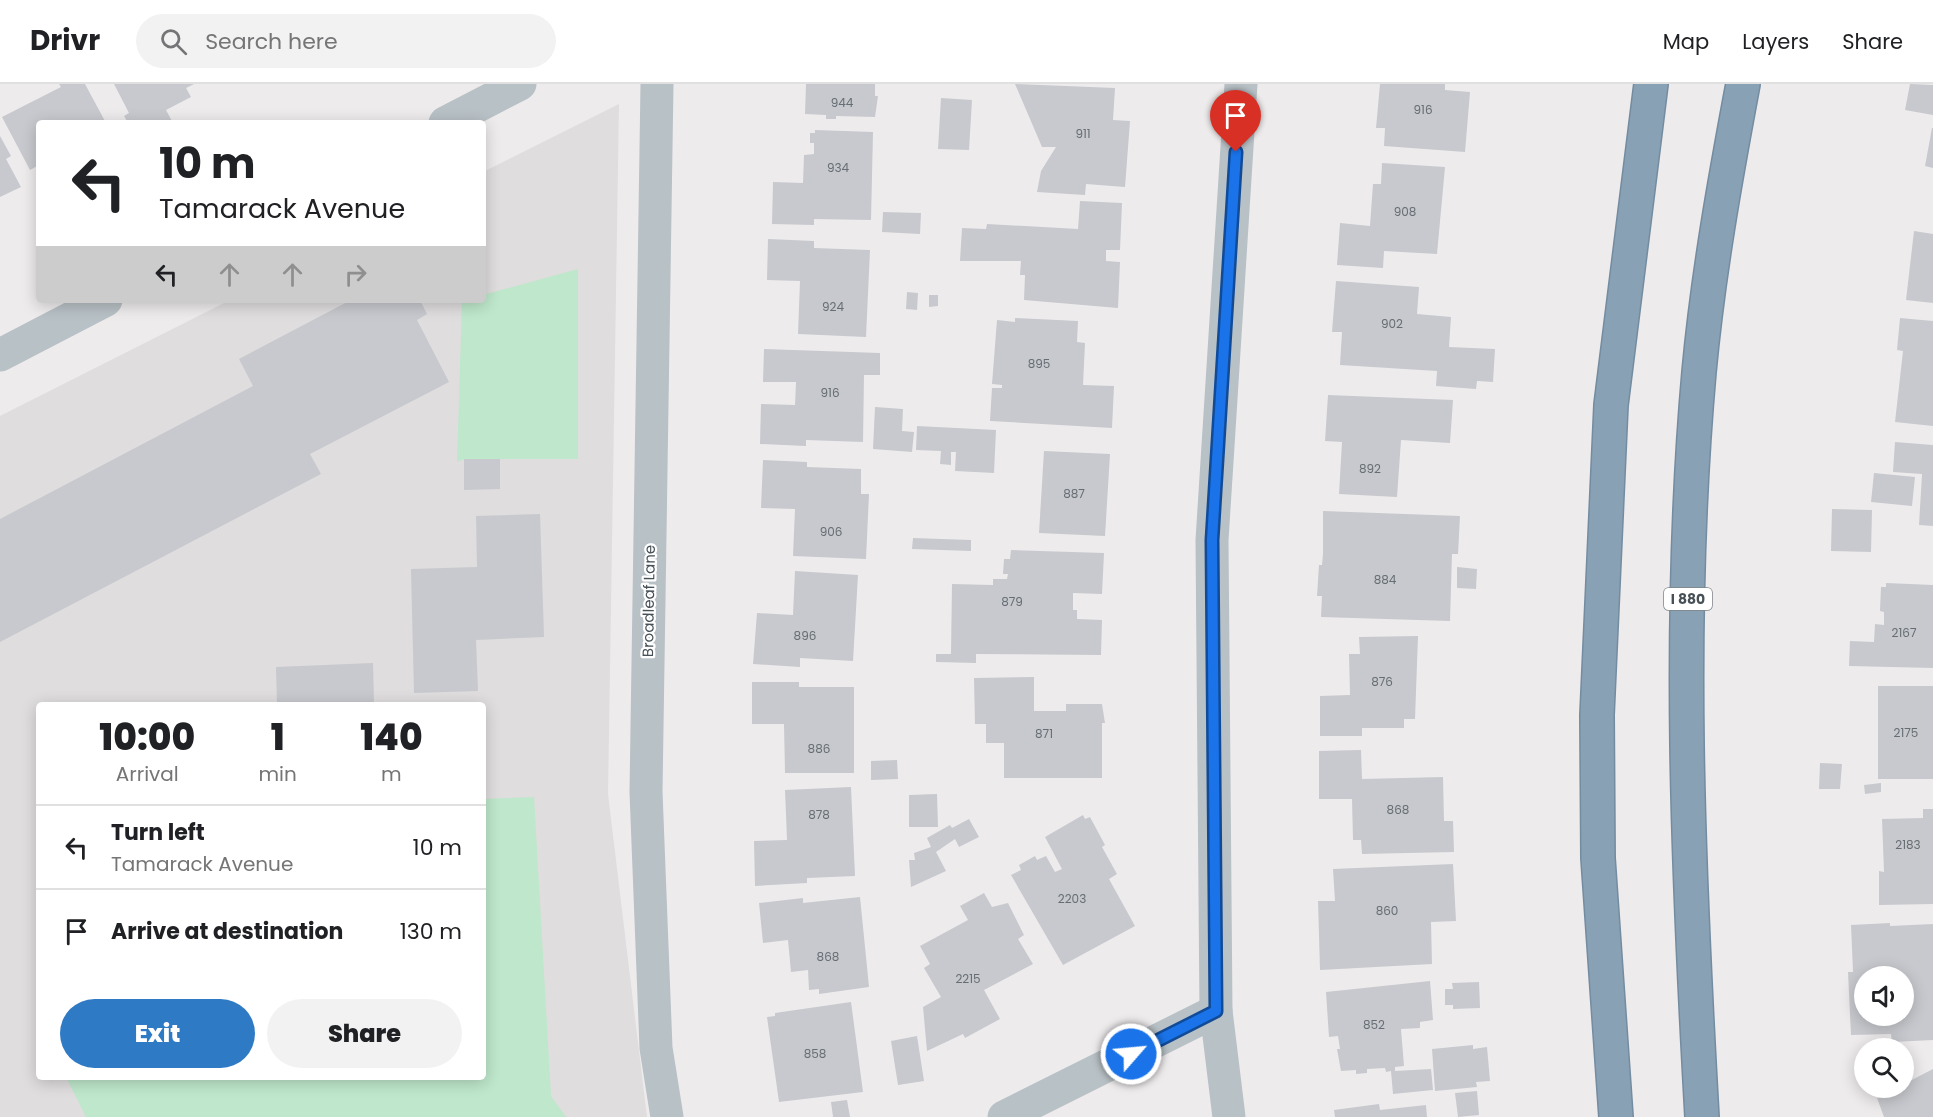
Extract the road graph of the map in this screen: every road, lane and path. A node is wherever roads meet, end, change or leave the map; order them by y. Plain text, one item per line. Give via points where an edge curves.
1 (520, 84) edge
2 (657, 84) edge
3 (1240, 84) edge
4 (1651, 84) edge
5 (1743, 84) edge
6 (451, 120) edge
7 (100, 303) edge
8 (0, 356) edge
9 (1216, 1011) junction
10 (667, 1117) edge
11 (1004, 1117) edge
12 (1229, 1117) edge
13 (1616, 1117) edge
14 (1702, 1117) edge

1 - 6 street
2 - 10 street, Broadleaf Lane via 646,792 656,1048
3 - 9 street via 1212,540
4 - 13 highway via 1611,405 1600,648 1598,858
5 - 14 highway, I 880 via 1717,221 1703,338 1690,537 1686,710
7 - 8 street
9 - 11 street
9 - 12 street

